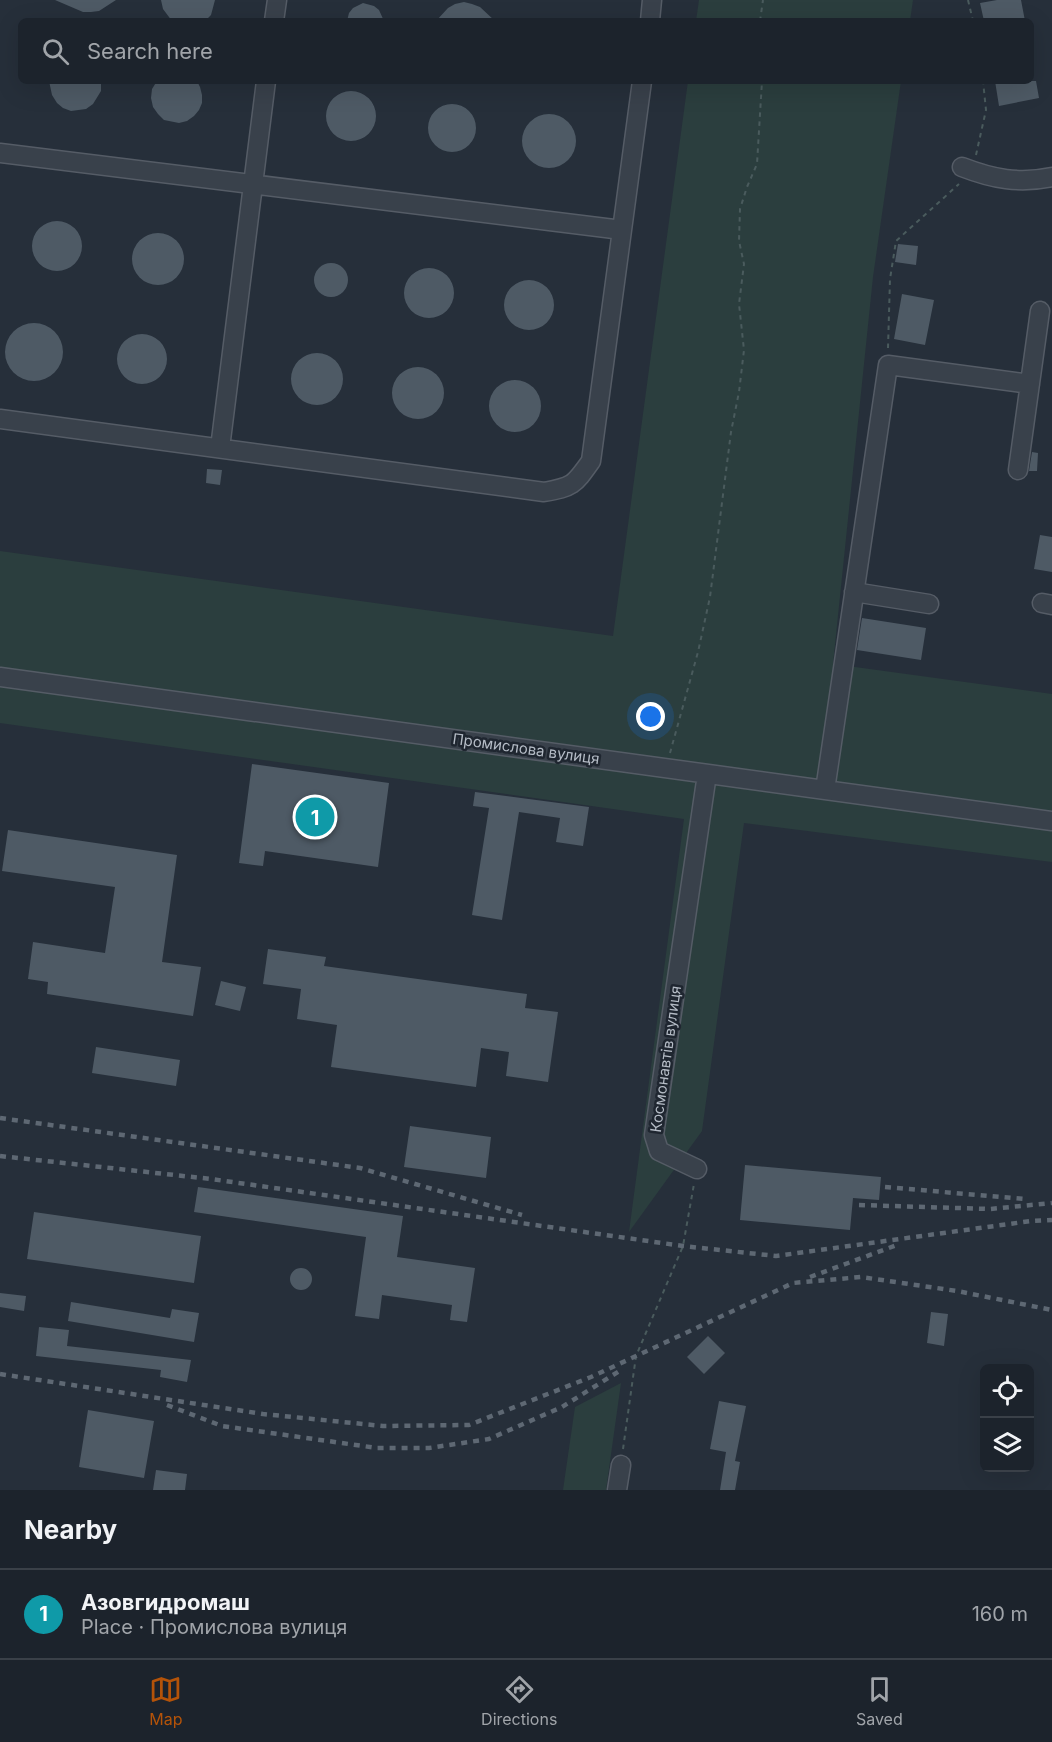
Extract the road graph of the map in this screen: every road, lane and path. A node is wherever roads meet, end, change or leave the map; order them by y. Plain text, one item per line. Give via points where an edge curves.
1 (277, 0) edge
2 (652, 0) edge
3 (763, 0) edge
4 (968, 0) edge
5 (274, 18) edge
6 (650, 18) edge
7 (760, 18) edge
8 (972, 18) edge
9 (266, 84) edge
10 (642, 84) edge
11 (762, 84) edge
12 (983, 84) edge
13 (0, 153) edge
14 (968, 169) junction
15 (1052, 177) edge
16 (254, 184) junction
17 (622, 230) junction
18 (1040, 311) dead end
19 (888, 365) junction
20 (1030, 384) junction
21 (0, 419) edge
22 (220, 448) junction
23 (1018, 470) dead end
24 (854, 592) junction
25 (929, 604) dead end
26 (0, 677) edge
27 (665, 768) junction
28 (707, 774) junction
29 (825, 790) junction
30 (1052, 821) edge
31 (697, 1169) joint
32 (621, 1465) joint
33 (617, 1490) edge

1 - 5 street
2 - 6 street
3 - 7 path
4 - 8 path
9 - 16 street
10 - 17 street
11 - 27 path via 757,165 740,209 739,241 744,264 739,303 744,350 710,597
12 - 14 path via 986,110
13 - 16 street
14 - 15 street via 1010,180
14 - 19 path via 896,241 890,279
16 - 17 street
16 - 22 street
17 - 22 street via 591,462 567,488 544,492
18 - 20 street
19 - 20 street
19 - 24 street
20 - 23 street
21 - 22 street
24 - 25 street
24 - 29 street
26 - 27 street, Промислова вулиця
27 - 28 street, Промислова вулиця
28 - 29 street, Промислова вулиця
28 - 31 street, Космонавтів вулиця via 654,1135 659,1151
29 - 30 street, Промислова вулиця
31 - 32 path via 683,1246 636,1356
32 - 33 street

